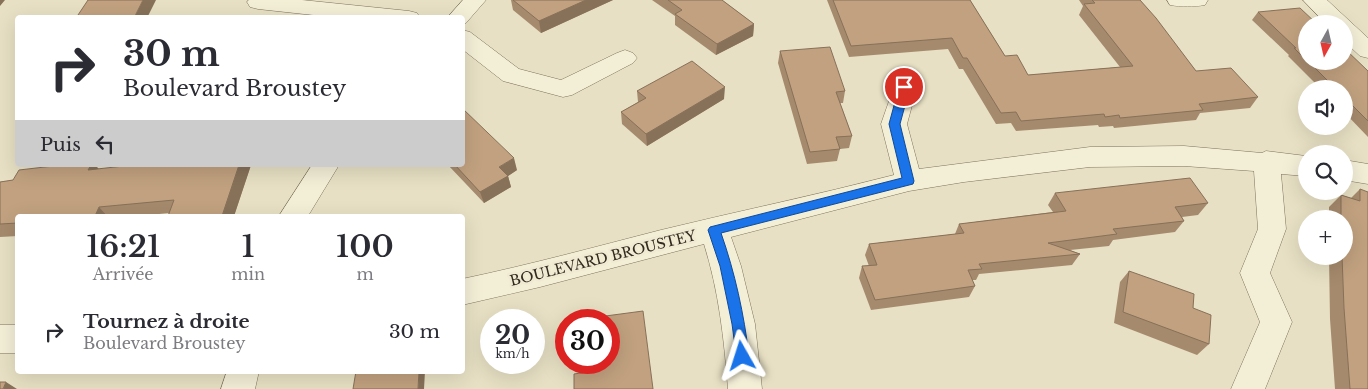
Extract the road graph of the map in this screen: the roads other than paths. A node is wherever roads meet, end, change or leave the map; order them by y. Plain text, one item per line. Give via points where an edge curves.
1 (475, 0) edge
2 (1178, 0) edge
3 (1197, 0) edge
4 (1314, 0) edge
5 (258, 2) dead end
6 (381, 15) edge
7 (461, 15) edge
8 (1330, 15) edge
9 (1353, 37) edge
10 (465, 39) edge
11 (1368, 52) edge
12 (625, 58) dead end
13 (904, 87) dead end
14 (1266, 161) junction
15 (1298, 165) edge
16 (325, 167) edge
17 (1353, 172) edge
18 (1368, 174) edge
19 (909, 181) junction
20 (295, 214) edge
21 (714, 230) junction
22 (465, 291) edge
23 (0, 339) edge
24 (15, 339) edge
25 (242, 374) edge
26 (238, 389) edge
27 (745, 389) edge
28 (1248, 389) edge

1 - 7 street
2 - 3 street
4 - 8 street
5 - 6 street
9 - 11 street
10 - 12 street via 511,75 563,89
13 - 19 street via 894,124
14 - 15 street, BOULEVARD BROUSTEY
14 - 19 street, BOULEVARD BROUSTEY via 1184,156 1090,157
14 - 28 street via 1272,229 1255,272 1276,322
16 - 20 street
17 - 18 street
19 - 21 street, BOULEVARD BROUSTEY
21 - 22 street, BOULEVARD BROUSTEY
21 - 27 street via 739,324
23 - 24 street
25 - 26 street

